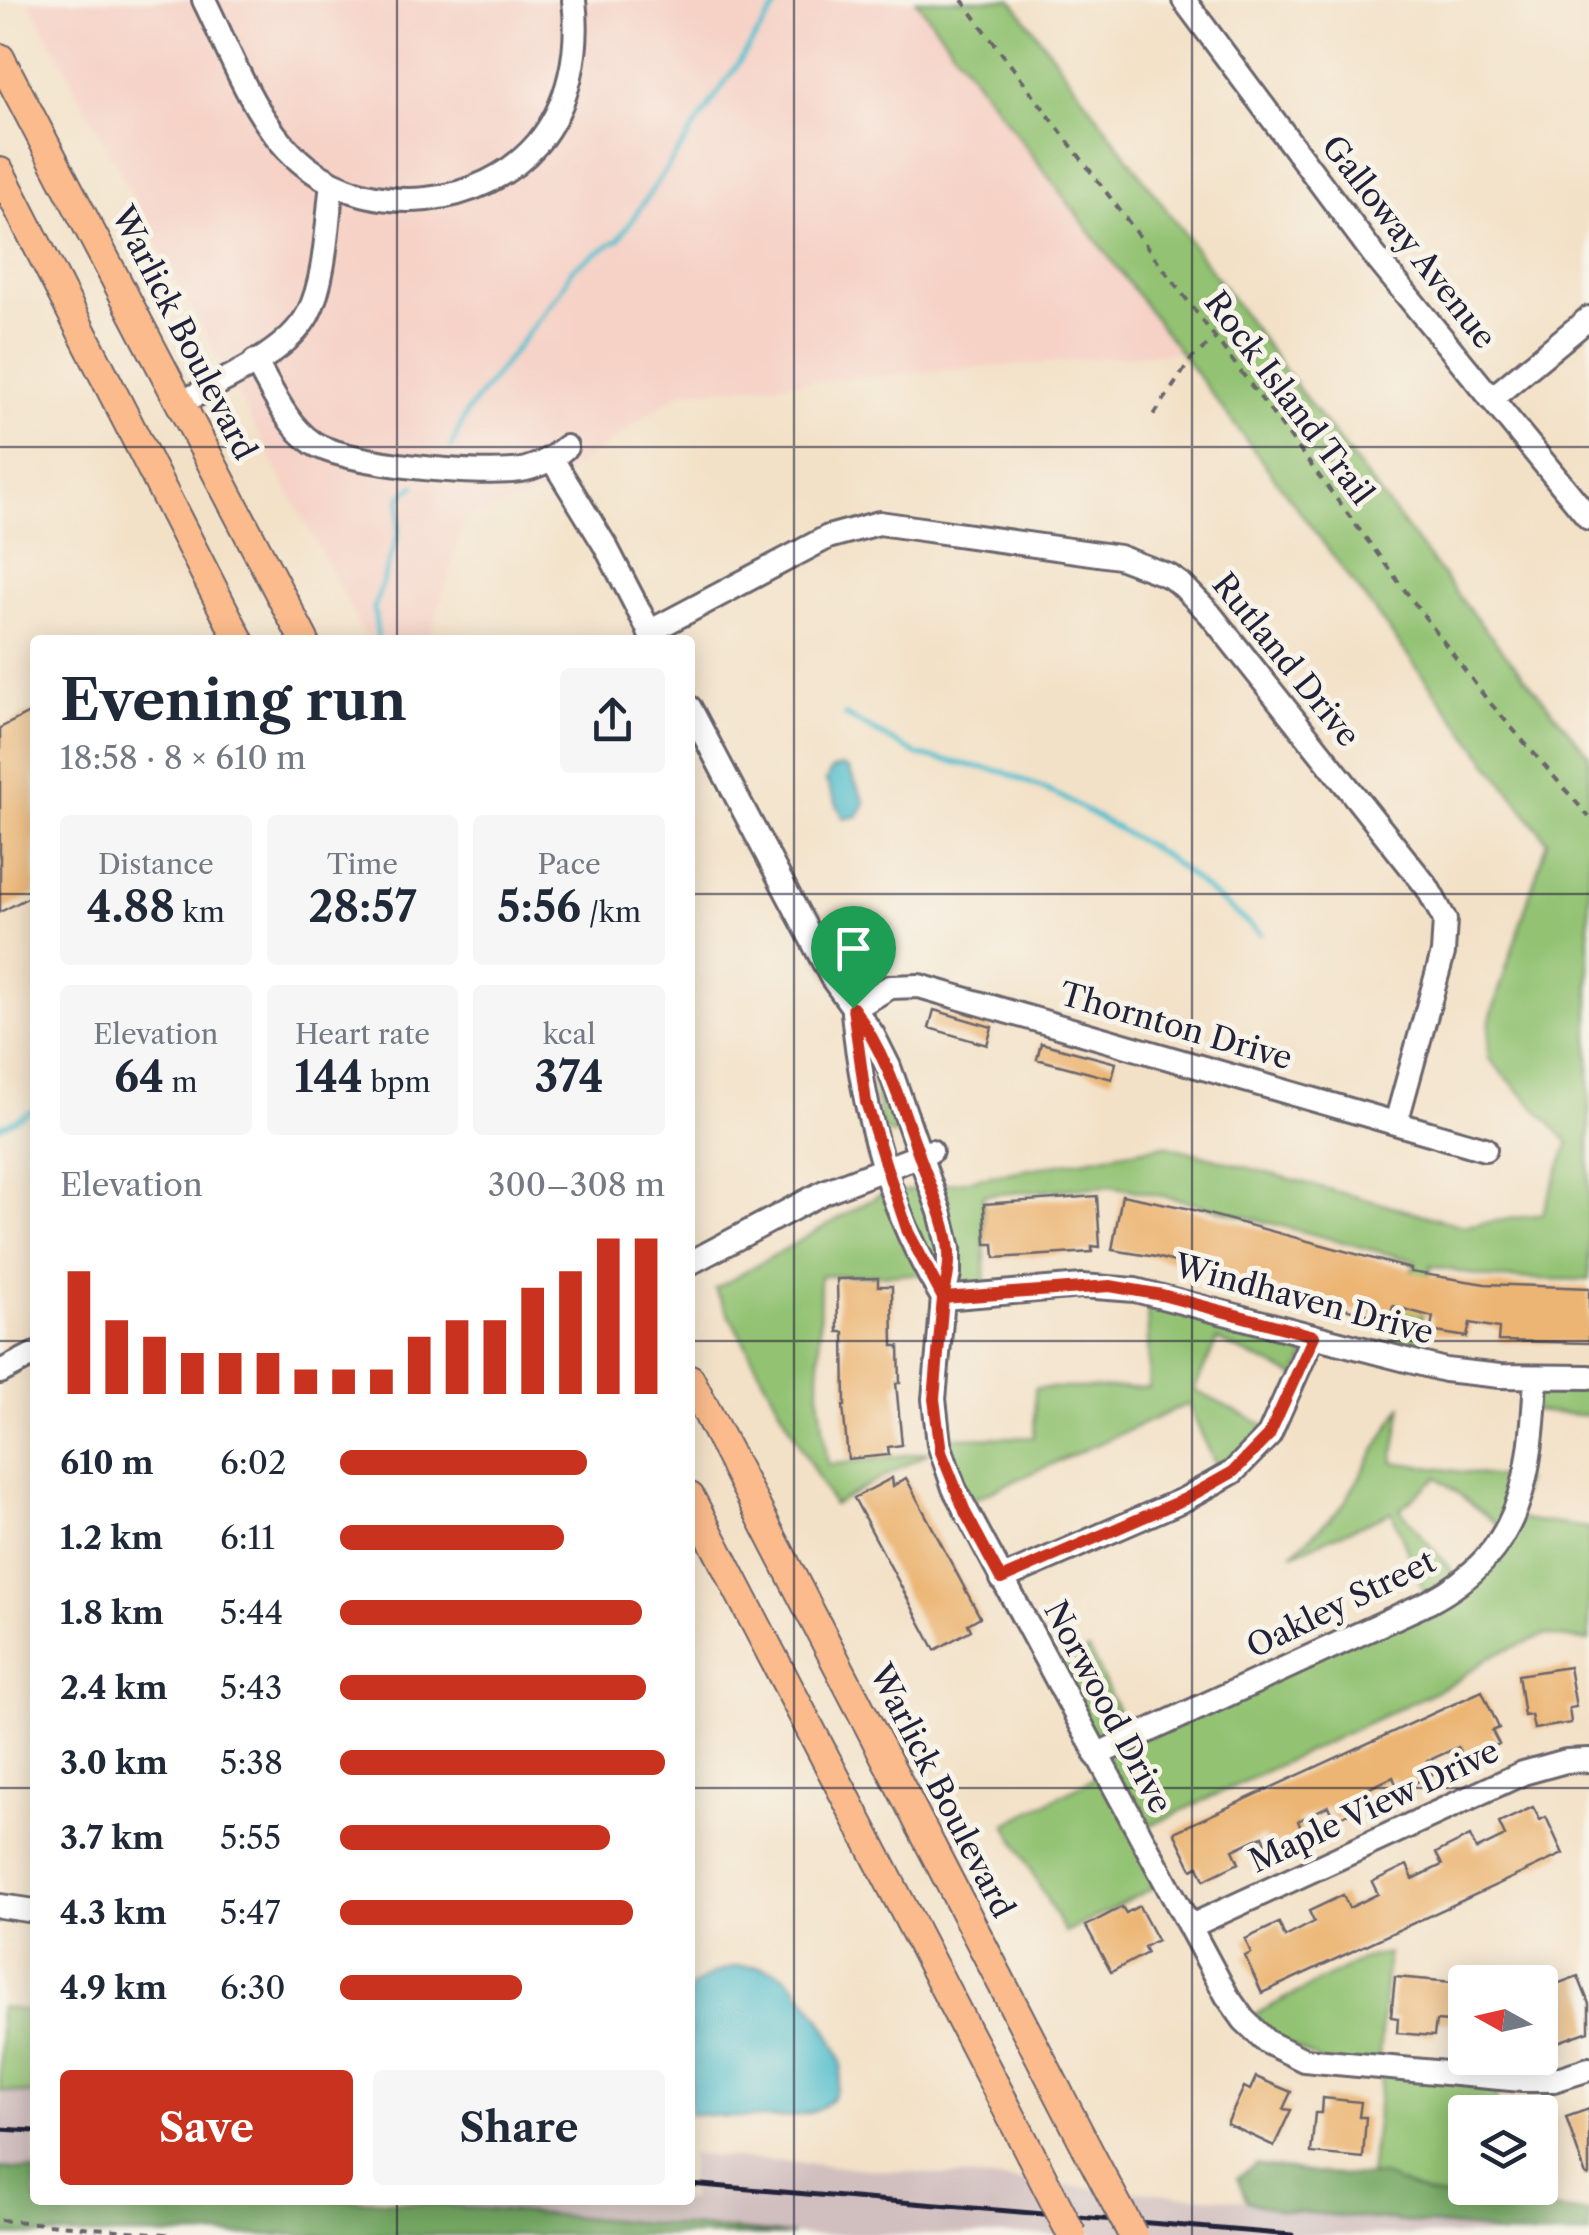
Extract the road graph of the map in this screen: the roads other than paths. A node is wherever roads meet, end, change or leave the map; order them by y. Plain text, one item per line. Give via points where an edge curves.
1 (204, 0) edge
2 (574, 0) edge
3 (1184, 0) edge
4 (0, 58) edge
5 (0, 172) edge
6 (332, 183) junction
7 (1589, 318) edge
8 (255, 361) junction
9 (1491, 398) junction
10 (181, 403) junction
11 (1589, 518) edge
12 (236, 635) edge
13 (301, 635) edge
14 (651, 635) edge
15 (654, 635) edge
16 (695, 718) edge
17 (853, 1008) junction
18 (1396, 1123) junction
19 (1485, 1149) dead end
20 (926, 1152) junction
21 (886, 1166) junction
22 (695, 1260) edge
23 (943, 1298) junction
24 (1314, 1336) junction
25 (30, 1357) edge
26 (0, 1372) edge
27 (1536, 1376) junction
28 (1589, 1377) edge
29 (695, 1390) edge
30 (695, 1507) edge
31 (1001, 1579) junction
32 (1096, 1755) junction
33 (1589, 1760) edge
34 (0, 1906) edge
35 (30, 1909) edge
36 (1191, 1926) junction
37 (1589, 2070) edge
38 (1072, 2235) edge
39 (1133, 2235) edge

1 - 6 street via 270,126 306,166
2 - 6 street via 576,43 566,87 549,127 516,163 481,184 426,200 373,196
3 - 9 street, Galloway Avenue via 1374,255
4 - 10 main road, Warlick Boulevard
5 - 12 main road
6 - 8 street via 308,314 284,343
7 - 9 street
8 - 10 street
8 - 14 street via 292,422 338,456 491,474 524,470 559,453
9 - 11 street, Galloway Avenue
10 - 13 main road, Warlick Boulevard
15 - 18 street, Rutland Drive via 828,537 867,524 1100,553 1169,576 1210,614 1427,887 1445,920 1444,953
16 - 17 street, Norwood Drive
17 - 18 street, Thornton Drive via 890,987 918,986
17 - 20 street, Norwood Drive via 873,1035
17 - 21 street, Norwood Drive via 866,1102
18 - 19 street, Thornton Drive
20 - 21 street
20 - 23 street, Norwood Drive via 949,1249
21 - 22 street
21 - 23 street, Norwood Drive via 908,1232
23 - 24 street, Windhaven Drive via 1110,1286
23 - 31 street, Norwood Drive via 934,1399 940,1444 954,1488
24 - 27 street, Windhaven Drive via 1445,1370
24 - 31 street via 1269,1435 1233,1472
25 - 26 street
27 - 28 street, Windhaven Drive
27 - 32 street, Oakley Street via 1518,1506 1500,1543 1473,1573 1428,1602
29 - 39 main road, Warlick Boulevard, bridge
30 - 38 main road, bridge
31 - 32 street, Norwood Drive
32 - 36 street, Norwood Drive
33 - 36 street, Maple View Drive via 1524,1773
34 - 35 street
36 - 37 street, Norwood Drive via 1244,2020 1266,2042 1304,2060 1522,2080

